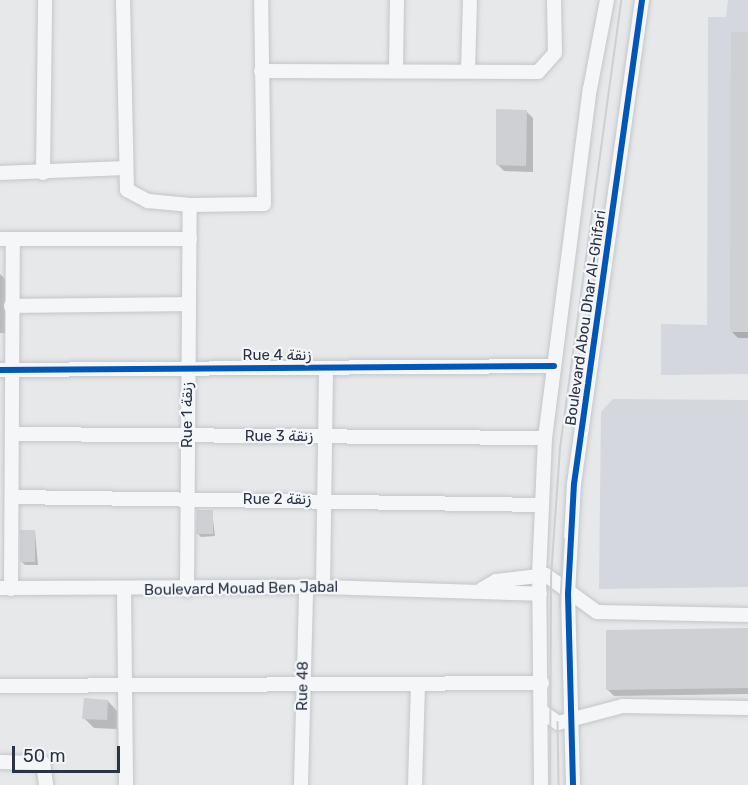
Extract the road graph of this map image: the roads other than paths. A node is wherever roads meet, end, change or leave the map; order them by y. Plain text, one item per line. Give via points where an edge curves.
1 (45, 0) edge
2 (123, 0) edge
3 (261, 0) edge
4 (397, 0) edge
5 (470, 0) edge
6 (554, 0) edge
7 (607, 0) edge
8 (642, 0) edge
9 (396, 70) junction
10 (468, 70) junction
11 (261, 71) junction
12 (125, 168) junction
13 (0, 173) edge
14 (43, 173) junction
15 (190, 204) junction
16 (6, 239) edge
17 (190, 239) junction
18 (189, 304) junction
19 (11, 306) junction
20 (554, 366) junction
21 (189, 369) junction
22 (326, 369) junction
23 (6, 370) edge
24 (13, 434) junction
25 (188, 435) junction
26 (325, 437) junction
27 (545, 438) junction
28 (12, 497) junction
29 (188, 500) junction
30 (323, 500) junction
31 (542, 505) junction
32 (539, 575) junction
33 (323, 587) junction
34 (306, 588) junction
35 (5, 589) edge
36 (483, 589) junction
37 (187, 590) junction
38 (124, 591) junction
39 (540, 594) junction
40 (568, 594) junction
41 (748, 615) edge
42 (303, 683) junction
43 (542, 683) junction
44 (127, 685) junction
45 (0, 686) edge
46 (418, 686) junction
47 (748, 708) edge
48 (541, 711) junction
49 (572, 720) junction
50 (0, 762) edge
51 (46, 785) edge
52 (126, 785) edge
53 (301, 785) edge
54 (415, 785) edge
55 (541, 785) edge
56 (573, 785) edge

1 - 14 street
2 - 12 street
3 - 11 street
4 - 9 street
5 - 10 street
6 - 10 street via 555,53 549,65 538,72
7 - 20 street, Boulevard Abou Dhar Al-Ghifari
8 - 40 street, Boulevard Abou Dhar Al-Ghifari via 574,484
9 - 10 street
9 - 11 street
11 - 15 street via 264,204
12 - 14 street
12 - 15 street via 127,190 139,199
13 - 14 street
15 - 17 street, Rue 1 زنقة
16 - 17 street
16 - 19 street
17 - 18 street, Rue 1 زنقة
18 - 19 street
18 - 21 street, Rue 1 زنقة
19 - 23 street
20 - 22 street, Rue 4 زنقة
20 - 27 street, Boulevard Abou Dhar Al-Ghifari
21 - 22 street, Rue 4 زنقة
21 - 23 street, Rue 4 زنقة
21 - 25 street, Rue 1 زنقة
22 - 26 street
23 - 24 street
24 - 25 street, Rue 3 زنقة
24 - 28 street
25 - 26 street, Rue 3 زنقة
25 - 29 street, Rue 1 زنقة
26 - 27 street, Rue 3 زنقة
26 - 30 street
27 - 31 street, Boulevard Abou Dhar Al-Ghifari
28 - 29 street, Rue 2 زنقة
28 - 35 street
29 - 30 street, Rue 2 زنقة
29 - 37 street, Rue 1 زنقة
30 - 31 street, Rue 2 زنقة
30 - 33 street
31 - 32 street, Boulevard Abou Dhar Al-Ghifari
32 - 36 street, Boulevard Mouad Ben Jabal via 496,581
32 - 39 street, Boulevard Abou Dhar Al-Ghifari
32 - 40 street via 556,580
33 - 34 street, Boulevard Mouad Ben Jabal
33 - 36 street, Boulevard Mouad Ben Jabal
34 - 37 street, Boulevard Mouad Ben Jabal
34 - 42 street, Rue 48
35 - 38 street, Boulevard Mouad Ben Jabal
36 - 39 street, Boulevard Mouad Ben Jabal via 503,596
37 - 38 street, Boulevard Mouad Ben Jabal
38 - 44 street
39 - 43 street, Boulevard Abou Dhar Al-Ghifari
40 - 41 street via 586,608 608,614
40 - 49 street, Boulevard Abou Dhar Al-Ghifari
42 - 44 street
42 - 46 street
42 - 53 street, Rue 48
43 - 46 street
43 - 48 street, Boulevard Abou Dhar Al-Ghifari
44 - 45 street
44 - 52 street
46 - 54 street
47 - 49 street via 623,706
48 - 49 street via 558,723
48 - 55 street, Boulevard Abou Dhar Al-Ghifari
49 - 56 street, Boulevard Abou Dhar Al-Ghifari
50 - 51 street via 43,763

